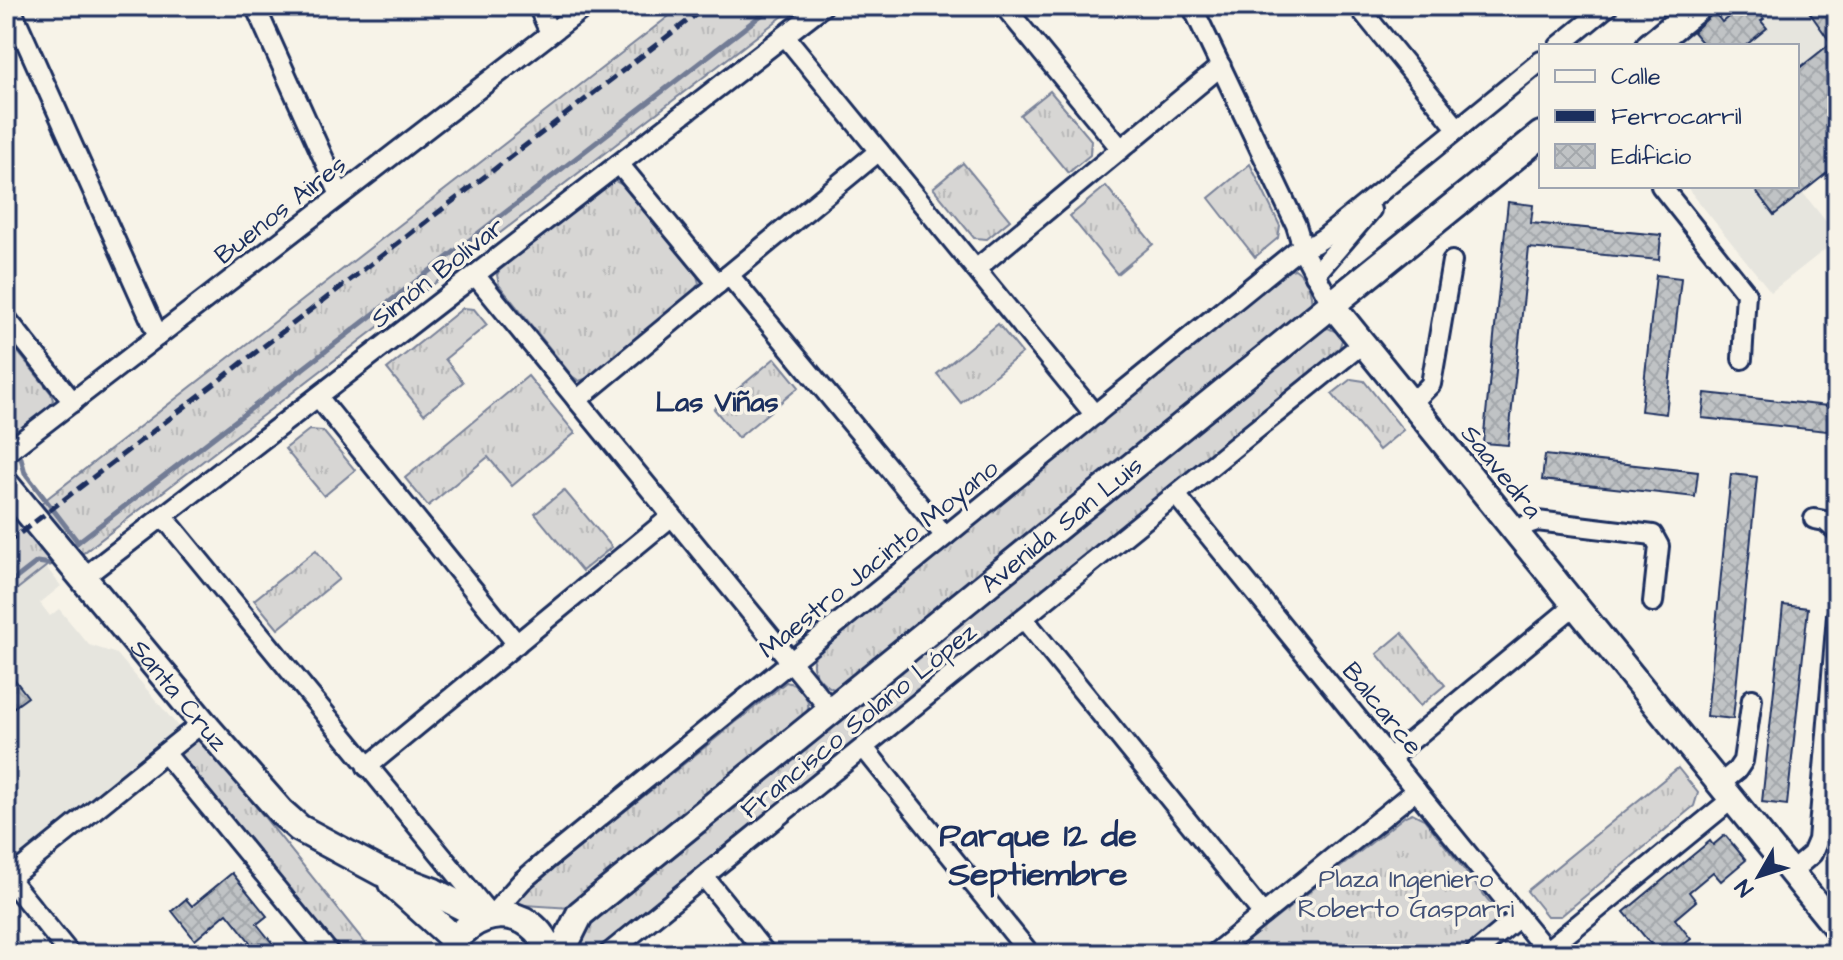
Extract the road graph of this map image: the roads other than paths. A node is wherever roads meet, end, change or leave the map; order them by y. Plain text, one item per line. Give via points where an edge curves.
1 (10, 6) edge
2 (255, 6) edge
3 (538, 6) edge
4 (586, 6) edge
5 (823, 6) edge
6 (1004, 6) edge
7 (1192, 6) edge
8 (1358, 6) edge
9 (1608, 6) edge
10 (1699, 6) edge
11 (550, 33) junction
12 (785, 36) junction
13 (1561, 44) edge
14 (1652, 44) edge
15 (1539, 63) edge
16 (1221, 66) junction
17 (1458, 129) junction
18 (1539, 137) edge
19 (1121, 149) junction
20 (879, 151) junction
21 (619, 164) junction
22 (1414, 165) junction
23 (1663, 188) edge
24 (340, 195) junction
25 (1302, 246) junction
26 (1452, 261) dead end
27 (976, 269) junction
28 (475, 275) junction
29 (1315, 275) junction
30 (723, 280) junction
31 (1332, 305) junction
32 (6, 318) edge
33 (158, 336) junction
34 (1363, 343) junction
35 (1742, 359) dead end
36 (318, 397) junction
37 (577, 400) junction
38 (73, 402) junction
39 (1412, 403) junction
40 (1095, 415) junction
41 (6, 453) edge
42 (6, 485) edge
43 (1176, 495) junction
44 (163, 516) junction
45 (672, 516) junction
46 (1814, 519) dead end
47 (1837, 531) edge
48 (1516, 533) junction
49 (945, 536) junction
50 (83, 578) junction
51 (1653, 602) dead end
52 (1575, 605) junction
53 (1837, 616) edge
54 (1024, 619) junction
55 (517, 644) junction
56 (791, 661) junction
57 (1752, 699) dead end
58 (832, 712) junction
59 (203, 722) junction
60 (864, 748) junction
61 (165, 753) junction
62 (1390, 758) junction
63 (367, 767) junction
64 (1416, 790) junction
65 (1726, 792) junction
66 (381, 872) junction
67 (1791, 872) junction
68 (705, 878) junction
69 (7, 880) edge
70 (580, 914) junction
71 (1263, 914) junction
72 (487, 916) junction
73 (1519, 917) junction
74 (520, 919) junction
75 (1837, 929) edge
76 (451, 946) edge
77 (1548, 952) edge
78 (70, 954) edge
79 (330, 954) edge
80 (550, 954) edge
81 (560, 954) edge
82 (608, 954) edge
83 (766, 954) edge
84 (1030, 954) edge
85 (1214, 954) edge
86 (1474, 954) edge

1 - 33 street
2 - 24 street
3 - 11 street
4 - 11 street, Buenos Aires
5 - 12 street, Simón Bolívar
6 - 19 street
7 - 16 street, Saavedra
8 - 17 street
9 - 13 street
10 - 14 main road
11 - 24 street, Buenos Aires
12 - 20 street
12 - 21 street, Simón Bolívar
15 - 17 street
16 - 19 street
16 - 25 street, Saavedra
17 - 22 street
18 - 31 main road, Avenida San Luis
19 - 27 street
20 - 27 street
20 - 30 street
21 - 28 street, Simón Bolívar
21 - 30 street
22 - 25 street via 1325,237
22 - 29 street
23 - 35 street via 1746,293
24 - 33 street, Buenos Aires
25 - 29 street, Saavedra
25 - 40 street, Maestro Jacinto Moyano
26 - 39 street via 1431,384
27 - 40 street
28 - 36 street, Simón Bolívar
28 - 37 street
29 - 31 street, Saavedra
30 - 37 street
30 - 49 street
31 - 34 street, Saavedra
31 - 58 main road, Avenida San Luis
32 - 38 street
33 - 38 street, Buenos Aires
34 - 39 street, Saavedra
34 - 43 street, Francisco Solano López
36 - 44 street, Simón Bolívar
36 - 55 street
37 - 45 street
38 - 41 street, Buenos Aires
39 - 48 street, Saavedra
40 - 49 street, Maestro Jacinto Moyano
42 - 50 main road, Santa Cruz
43 - 54 street, Francisco Solano López
43 - 62 street, Balcarce
44 - 50 street, Simón Bolívar
44 - 63 street
45 - 55 street
45 - 56 street
46 - 47 street
48 - 51 street via 1541,521 1653,535 1659,542
48 - 52 street, Saavedra
49 - 56 street, Maestro Jacinto Moyano
50 - 59 main road, Santa Cruz
52 - 62 street
52 - 65 street, Saavedra
53 - 67 street via 1818,840 1812,854
54 - 60 street, Francisco Solano López
54 - 71 street
55 - 63 street
56 - 58 street
56 - 72 street, Maestro Jacinto Moyano via 539,866
57 - 65 street via 1743,761
58 - 70 main road, Avenida San Luis
59 - 61 street
59 - 66 main road, Santa Cruz via 299,828
60 - 68 street, Francisco Solano López
60 - 84 street
61 - 69 street
61 - 79 street
62 - 64 street, Balcarce
63 - 72 street
64 - 71 street
64 - 73 street, Balcarce
65 - 67 street, Saavedra
65 - 77 street
66 - 72 main road, Santa Cruz
66 - 76 main road, Santa Cruz
67 - 75 street, Saavedra
68 - 82 street, Francisco Solano López
68 - 83 street
69 - 78 street
70 - 74 main road
70 - 81 main road, Avenida San Luis
71 - 85 street
72 - 74 main road
72 - 76 main road via 467,926
73 - 77 street, Balcarce
73 - 86 street
74 - 80 main road via 547,943

